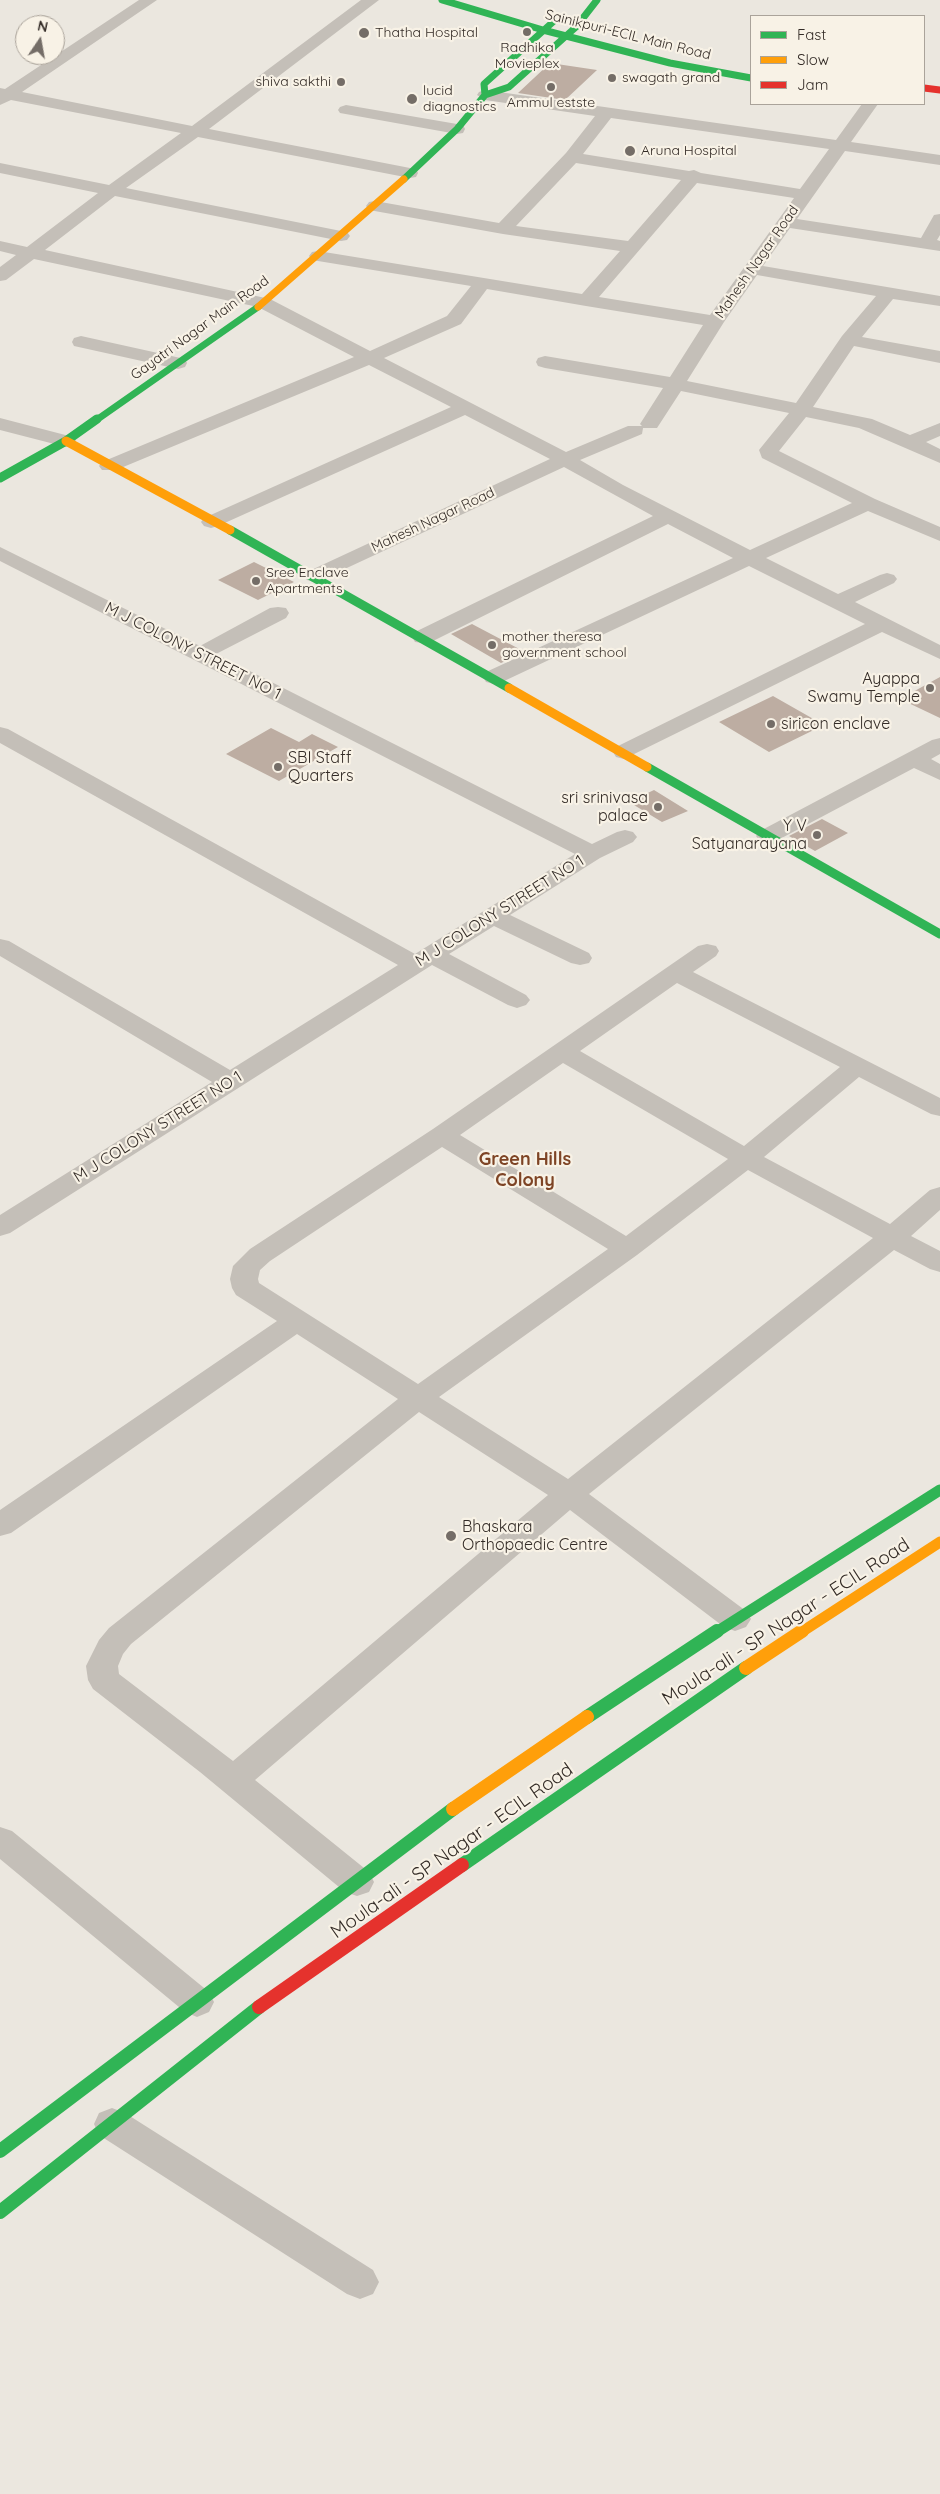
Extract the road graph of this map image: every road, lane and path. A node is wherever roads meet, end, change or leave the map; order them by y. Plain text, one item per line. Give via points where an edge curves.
1 (149, 0) edge
2 (371, 0) edge
3 (442, 0) edge
4 (478, 0) edge
5 (598, 0) edge
6 (558, 18) junction
7 (576, 27) junction
8 (543, 30) junction
9 (567, 35) junction
10 (750, 67) edge
11 (750, 78) edge
12 (925, 88) edge
13 (940, 90) edge
14 (485, 95) junction
15 (3, 96) edge
16 (925, 97) edge
17 (940, 99) edge
18 (869, 105) edge
19 (346, 110) dead end
20 (606, 113) junction
21 (457, 129) junction
22 (194, 132) junction
23 (841, 146) junction
24 (572, 157) junction
25 (940, 160) edge
26 (0, 168) edge
27 (410, 173) junction
28 (694, 175) junction
29 (112, 190) junction
30 (804, 195) junction
31 (375, 206) junction
32 (940, 219) edge
33 (784, 222) junction
34 (503, 229) junction
35 (341, 236) junction
36 (933, 245) edge
37 (0, 246) edge
38 (632, 247) junction
39 (32, 253) junction
40 (318, 256) junction
41 (751, 269) junction
42 (0, 276) edge
43 (482, 284) junction
44 (890, 292) junction
45 (940, 301) edge
46 (586, 302) junction
47 (264, 303) junction
48 (714, 321) junction
49 (849, 340) junction
50 (81, 342) dead end
51 (940, 357) edge
52 (369, 358) junction
53 (545, 362) dead end
54 (178, 363) junction
55 (676, 384) junction
56 (465, 408) junction
57 (802, 409) junction
58 (0, 424) edge
59 (940, 429) edge
60 (66, 441) junction
61 (910, 442) junction
62 (940, 457) edge
63 (565, 459) junction
64 (110, 466) junction
65 (0, 478) edge
66 (868, 503) junction
67 (669, 516) junction
68 (211, 522) junction
69 (940, 535) edge
70 (0, 552) edge
71 (747, 557) junction
72 (314, 576) junction
73 (887, 579) dead end
74 (840, 602) junction
75 (278, 613) dead end
76 (882, 624) junction
77 (423, 637) junction
78 (940, 653) edge
79 (200, 654) junction
80 (494, 678) junction
81 (0, 734) edge
82 (940, 745) edge
83 (624, 752) junction
84 (915, 760) junction
85 (940, 773) edge
86 (768, 836) junction
87 (625, 837) dead end
88 (592, 853) junction
89 (493, 916) junction
90 (940, 934) edge
91 (0, 946) edge
92 (707, 951) dead end
93 (580, 958) dead end
94 (424, 960) junction
95 (676, 973) junction
96 (517, 1000) dead end
97 (562, 1052) junction
98 (857, 1066) junction
99 (231, 1082) junction
100 (940, 1108) edge
101 (442, 1135) junction
102 (746, 1158) junction
103 (940, 1196) edge
104 (6, 1214) edge
105 (893, 1236) junction
106 (627, 1249) junction
107 (940, 1263) edge
108 (298, 1320) junction
109 (418, 1398) junction
110 (940, 1490) edge
111 (569, 1494) junction
112 (0, 1525) edge
113 (940, 1542) edge
114 (735, 1619) junction
115 (233, 1780) junction
116 (0, 1840) edge
117 (356, 1882) junction
118 (197, 2002) junction
119 (112, 2124) junction
120 (0, 2151) edge
121 (0, 2212) edge
122 (360, 2282) dead end

1 - 15 street
2 - 22 street
3 - 8 street, Sainikpuri-ECIL Main Road
4 - 6 street, Sainikpuri-ECIL Main Road
5 - 7 street
6 - 7 street, Sainikpuri-ECIL Main Road
6 - 8 street
7 - 9 street
7 - 10 street, Sainikpuri-ECIL Main Road via 632,45
8 - 9 street, Sainikpuri-ECIL Main Road
8 - 14 street, Gayatri Nagar Main Road via 484,84
9 - 11 street, Sainikpuri-ECIL Main Road via 670,63
9 - 14 street via 509,87
12 - 13 street
14 - 20 street
14 - 21 street, Gayatri Nagar Main Road
15 - 22 street
16 - 17 street
18 - 23 street, Mahesh Nagar Road
19 - 21 street
20 - 23 street
20 - 24 street
21 - 27 street, Gayatri Nagar Main Road
22 - 27 street
22 - 29 street
23 - 25 street
23 - 30 street, Mahesh Nagar Road
24 - 28 street
24 - 34 street
26 - 29 street
27 - 31 street, Gayatri Nagar Main Road
28 - 30 street
28 - 38 street
29 - 35 street
29 - 39 street
30 - 33 street, Mahesh Nagar Road
31 - 34 street
31 - 35 street, Gayatri Nagar Main Road
32 - 36 street
33 - 36 street
33 - 41 street, Mahesh Nagar Road
34 - 38 street
35 - 40 street, Gayatri Nagar Main Road
37 - 39 street
38 - 46 street
39 - 42 street
39 - 47 street
40 - 43 street
40 - 47 street, Gayatri Nagar Main Road
41 - 44 street
41 - 48 street, Mahesh Nagar Road
43 - 46 street
43 - 52 street via 454,320
44 - 45 street
44 - 49 street
46 - 48 street
47 - 52 street
47 - 54 street, Gayatri Nagar Main Road
48 - 55 street, Mahesh Nagar Road
49 - 51 street
49 - 57 street
50 - 54 street
52 - 56 street
52 - 64 street
53 - 55 street
54 - 60 street, Gayatri Nagar Main Road
55 - 57 street
55 - 63 street, Mahesh Nagar Road via 642,427
56 - 63 street
56 - 68 street
57 - 61 street via 865,423
57 - 66 street via 769,454
58 - 60 street
59 - 61 street
60 - 64 street
60 - 65 street, Gayatri Nagar Main Road
61 - 62 street
63 - 67 street
63 - 72 street, Mahesh Nagar Road
64 - 68 street
66 - 69 street
66 - 71 street
67 - 71 street
67 - 77 street
68 - 72 street
70 - 79 street, M J COLONY STREET NO 1
71 - 74 street
71 - 80 street
72 - 77 street
73 - 74 street
74 - 76 street
75 - 79 street
76 - 78 street
76 - 83 street
77 - 80 street
79 - 88 street, M J COLONY STREET NO 1
80 - 83 street
81 - 94 street
82 - 84 street
83 - 86 street
84 - 85 street
84 - 86 street
86 - 90 street
87 - 88 street
88 - 89 street, M J COLONY STREET NO 1
89 - 93 street
89 - 94 street, M J COLONY STREET NO 1
91 - 99 street
92 - 95 street
94 - 96 street
94 - 99 street, M J COLONY STREET NO 1
95 - 97 street
95 - 98 street
97 - 101 street
97 - 102 street
98 - 100 street
98 - 102 street
99 - 104 street, M J COLONY STREET NO 1
101 - 106 street
101 - 108 street via 247,1266 246,1288
102 - 105 street
102 - 106 street
103 - 105 street
105 - 107 street
105 - 111 street
106 - 109 street
108 - 109 street
108 - 112 street
109 - 111 street
109 - 115 street via 120,1636 110,1648 102,1666 104,1680
110 - 114 street, Moula-ali - SP Nagar - ECIL Road
111 - 114 street
111 - 115 street
113 - 119 street, Moula-ali - SP Nagar - ECIL Road via 705,1694 235,2024
114 - 117 street, Moula-ali - SP Nagar - ECIL Road via 460,1803
115 - 117 street
116 - 118 street
117 - 118 street, Moula-ali - SP Nagar - ECIL Road
118 - 120 street, Moula-ali - SP Nagar - ECIL Road
119 - 121 street, Moula-ali - SP Nagar - ECIL Road
119 - 122 street

